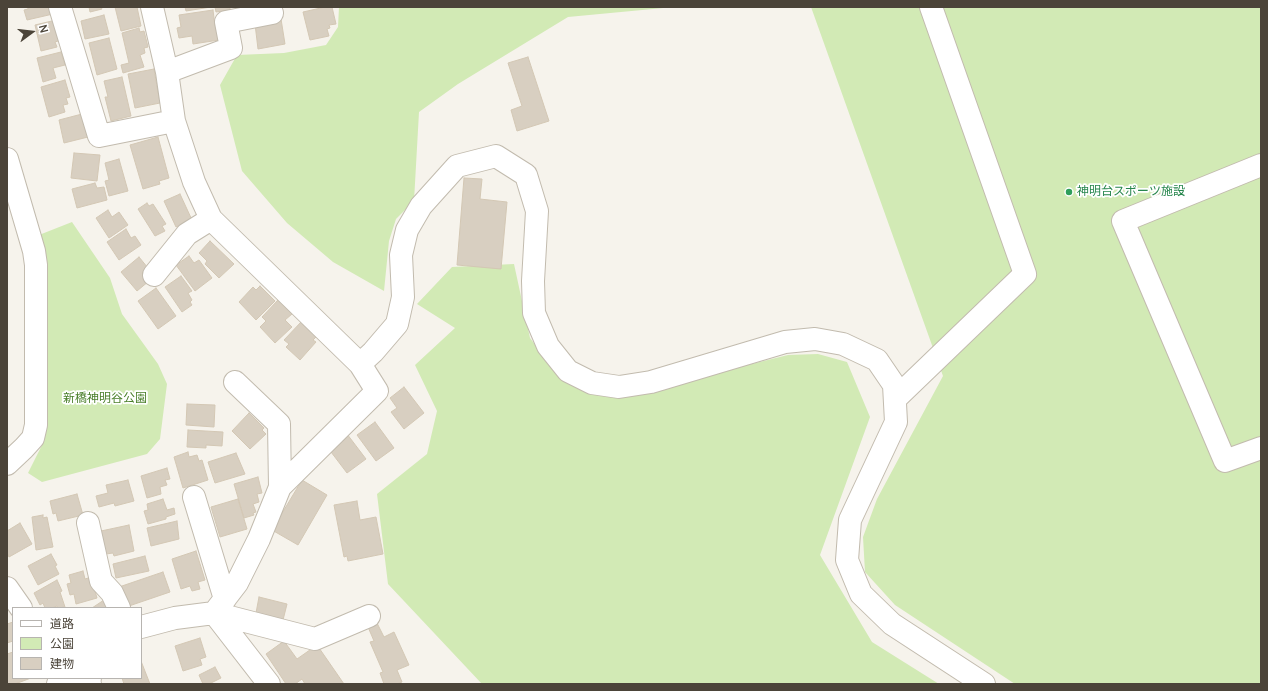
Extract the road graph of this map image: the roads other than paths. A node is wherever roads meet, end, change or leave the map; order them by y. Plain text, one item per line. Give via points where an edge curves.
1 (60, 7) edge
2 (152, 7) edge
3 (931, 7) edge
4 (272, 13) dead end
5 (167, 72) junction
6 (174, 121) junction
7 (7, 158) edge
8 (1261, 165) edge
9 (211, 219) junction
10 (154, 275) dead end
11 (360, 364) junction
12 (235, 382) dead end
13 (895, 399) junction
14 (1261, 448) edge
15 (7, 464) edge
16 (280, 487) junction
17 (194, 497) dead end
18 (88, 523) dead end
19 (7, 588) edge
20 (220, 606) junction
21 (20, 607) edge
22 (119, 607) edge
23 (369, 616) dead end
24 (142, 627) edge
25 (269, 684) edge
26 (984, 684) edge

1 - 6 street via 99,136
2 - 5 street
3 - 13 street via 1025,274
4 - 5 street via 226,22 231,48
5 - 6 street
6 - 9 street via 194,182
7 - 15 street via 36,266 36,425 33,438
8 - 14 street via 1123,221 1225,461
9 - 10 street via 187,234
9 - 11 street
11 - 13 street via 398,324 403,297 401,255 407,230 421,206 457,166 496,156 526,175 537,212 534,313 548,346 568,371 592,383 619,387 651,382 785,342 815,339 843,344 876,360 894,386
11 - 16 street via 377,390
12 - 16 street via 279,424
13 - 26 street via 896,422 850,520 847,560 861,594 892,624
16 - 20 street via 259,539 237,583
17 - 20 street
18 - 22 street via 101,582 112,593
19 - 21 street
20 - 23 street via 315,639
20 - 24 street
20 - 25 street

